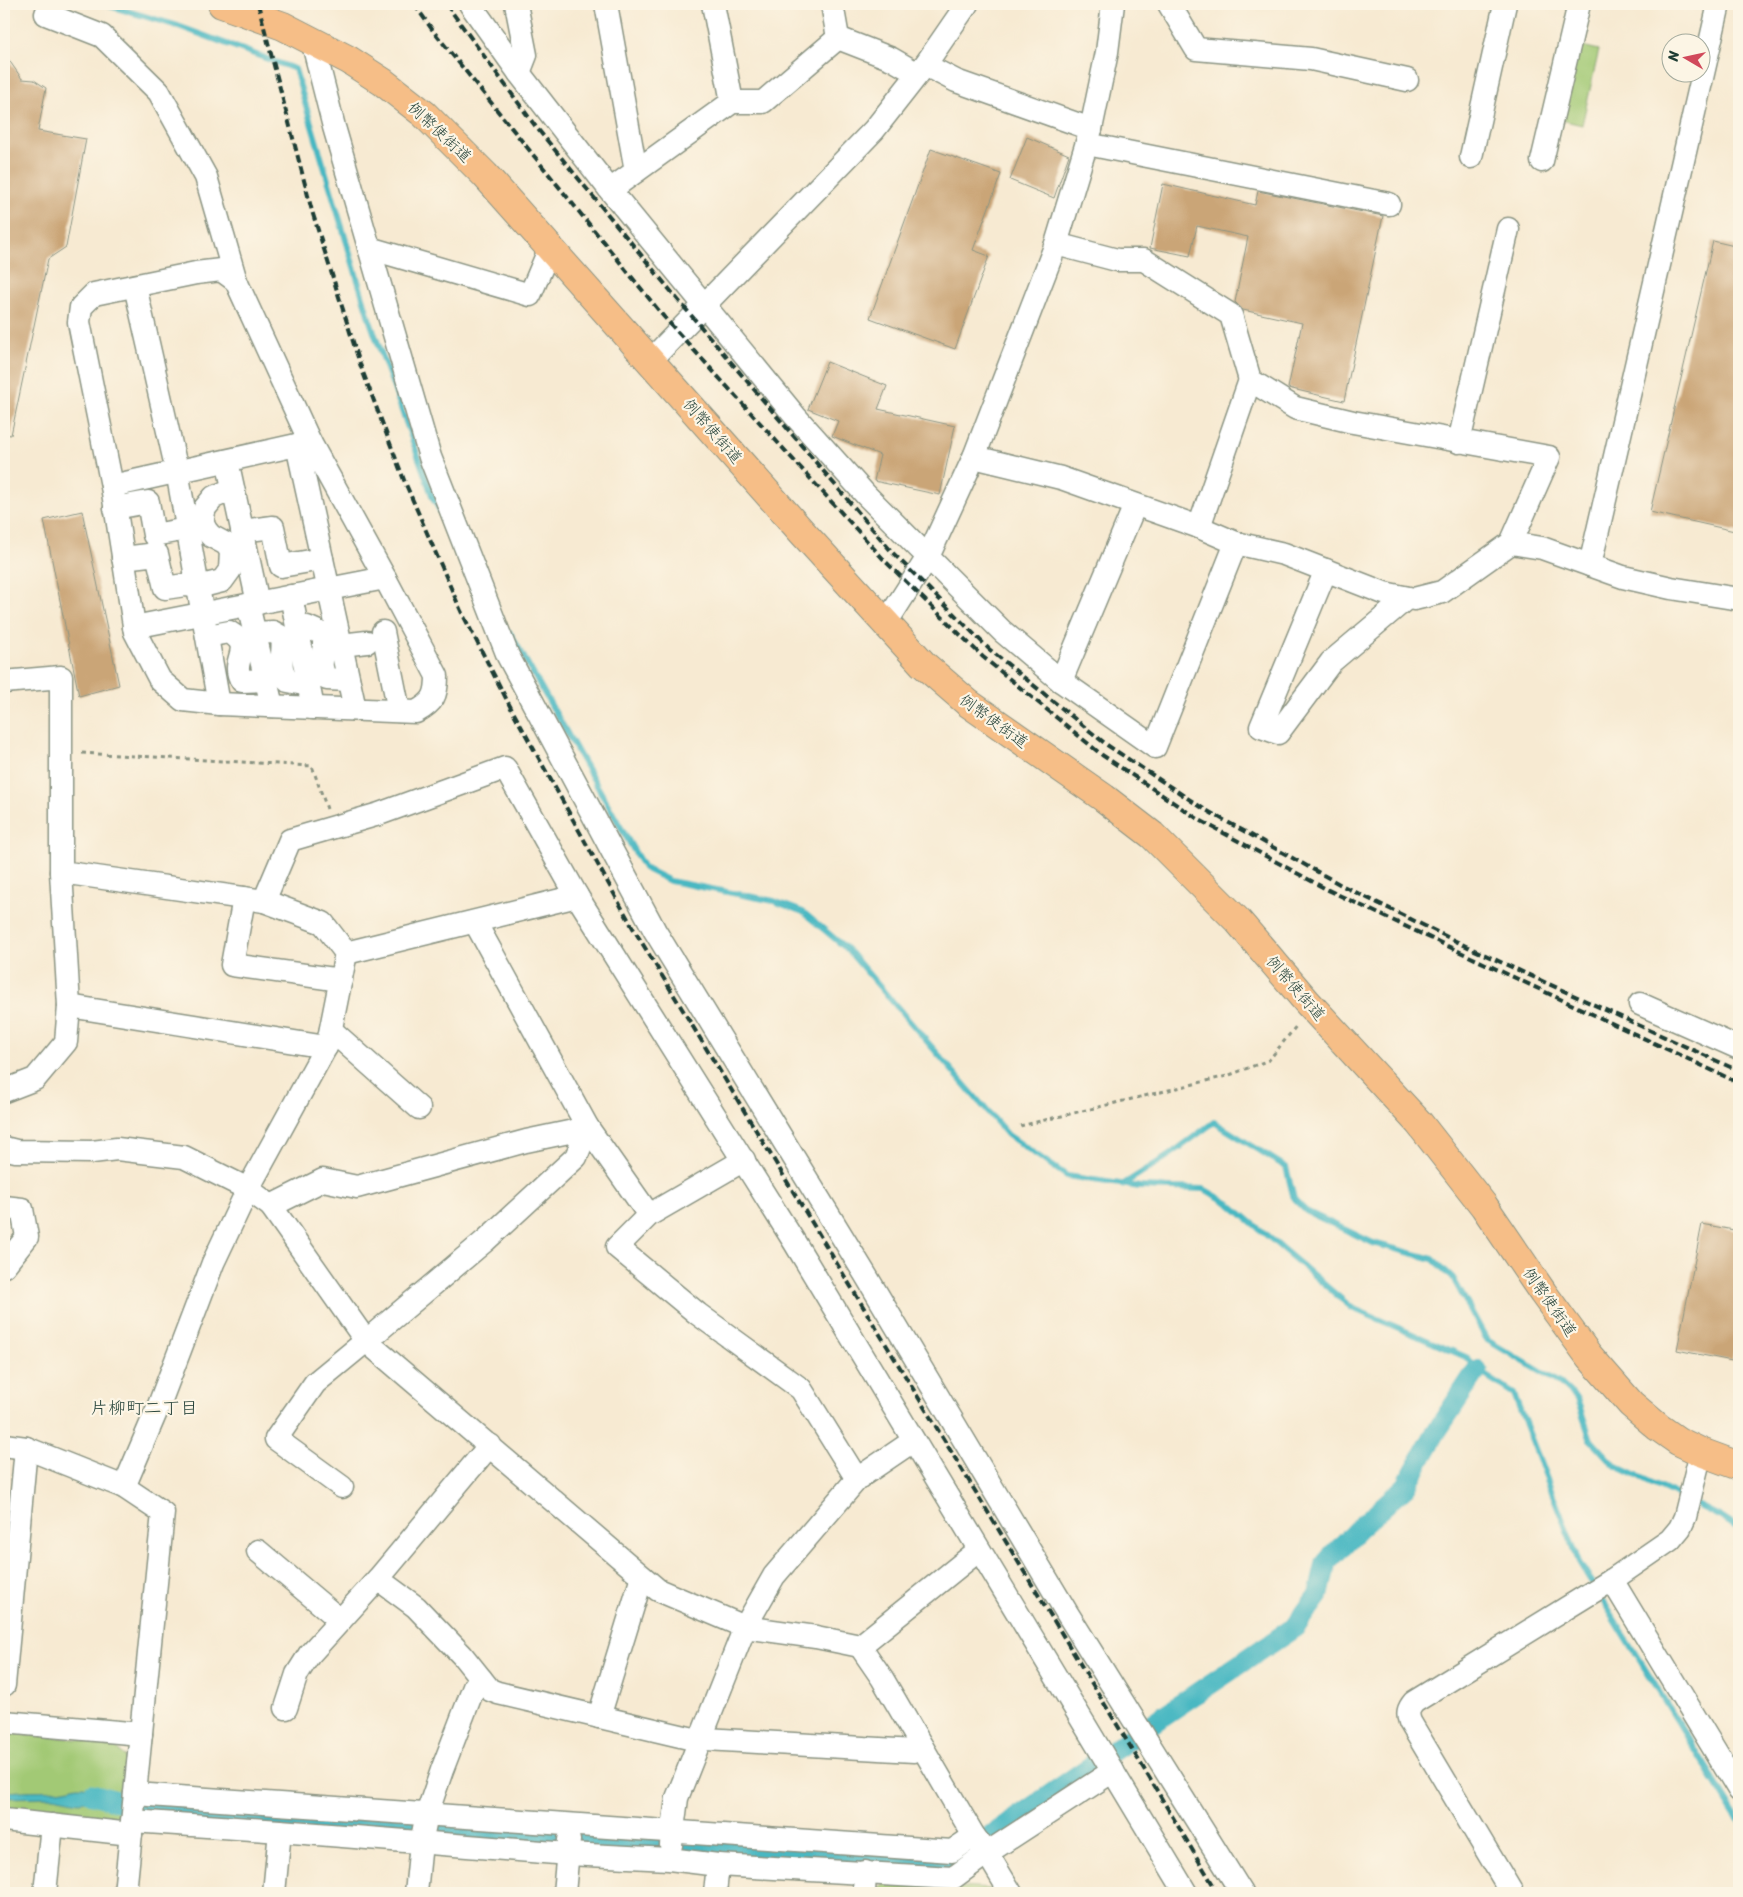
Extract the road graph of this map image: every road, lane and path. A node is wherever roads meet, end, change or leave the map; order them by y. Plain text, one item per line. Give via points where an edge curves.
1 (50, 4) edge
2 (470, 4) edge
3 (516, 4) edge
4 (606, 4) edge
5 (713, 4) edge
6 (832, 4) edge
7 (967, 4) edge
8 (1113, 4) edge
9 (1169, 4) edge
10 (1505, 4) edge
11 (1579, 4) edge
12 (1719, 4) edge
13 (232, 6) edge
14 (838, 38) junction
15 (312, 40) junction
16 (921, 69) junction
17 (518, 73) junction
18 (1407, 80) dead end
19 (732, 102) junction
20 (1089, 136) junction
21 (1470, 157) dead end
22 (1542, 161) dead end
23 (636, 171) junction
24 (610, 190) junction
25 (1389, 204) dead end
26 (1508, 230) dead end
27 (1056, 244) junction
28 (369, 248) junction
29 (550, 248) junction
30 (236, 281) junction
31 (135, 286) junction
32 (704, 306) junction
33 (651, 360) junction
34 (1250, 380) junction
35 (1458, 442) junction
36 (303, 444) junction
37 (974, 457) junction
38 (227, 460) junction
39 (177, 471) junction
40 (112, 486) junction
41 (233, 489) junction
42 (1135, 505) junction
43 (115, 508) junction
44 (1199, 527) junction
45 (187, 529) junction
46 (242, 531) junction
47 (1511, 542) junction
48 (1236, 543) junction
49 (928, 557) junction
50 (123, 558) junction
51 (322, 559) junction
52 (1590, 565) junction
53 (1326, 570) junction
54 (385, 578) junction
55 (198, 587) junction
56 (290, 596) junction
57 (1407, 598) junction
58 (1739, 600) edge
59 (253, 604) junction
60 (886, 623) junction
61 (134, 627) junction
62 (298, 629) junction
63 (255, 633) junction
64 (207, 636) junction
65 (341, 645) junction
66 (266, 680) junction
67 (348, 680) junction
68 (4, 682) edge
69 (1062, 682) junction
70 (309, 685) junction
71 (219, 704) junction
72 (272, 706) junction
73 (313, 708) junction
74 (355, 709) junction
75 (399, 711) junction
76 (61, 752) junction
77 (333, 827) junction
78 (61, 872) junction
79 (577, 896) junction
80 (254, 900) junction
81 (476, 922) junction
82 (346, 953) junction
83 (341, 980) junction
84 (1640, 1004) dead end
85 (69, 1006) junction
86 (1312, 1007) junction
87 (328, 1039) junction
88 (1739, 1048) edge
89 (4, 1091) edge
90 (419, 1108) dead end
91 (1020, 1126) dead end
92 (588, 1128) junction
93 (4, 1148) edge
94 (744, 1160) junction
95 (248, 1190) junction
96 (271, 1206) junction
97 (4, 1207) edge
98 (649, 1215) junction
99 (4, 1266) edge
100 (366, 1341) junction
101 (913, 1441) junction
102 (4, 1445) edge
103 (490, 1445) junction
104 (26, 1448) junction
105 (1701, 1452) junction
106 (1739, 1466) edge
107 (857, 1479) junction
108 (124, 1487) junction
109 (342, 1487) dead end
110 (979, 1550) junction
111 (258, 1551) dead end
112 (642, 1577) junction
113 (378, 1578) junction
114 (1612, 1580) junction
115 (340, 1620) junction
116 (745, 1627) junction
117 (860, 1646) junction
118 (481, 1679) junction
119 (4, 1685) edge
120 (286, 1708) dead end
121 (599, 1717) junction
122 (4, 1722) edge
123 (141, 1734) junction
124 (701, 1739) junction
125 (922, 1747) junction
126 (1113, 1771) junction
127 (1739, 1790) edge
128 (135, 1794) junction
129 (427, 1814) junction
130 (4, 1820) edge
131 (570, 1824) junction
132 (52, 1825) junction
133 (132, 1828) junction
134 (280, 1831) junction
135 (672, 1832) junction
136 (420, 1843) junction
137 (980, 1845) junction
138 (568, 1854) junction
139 (669, 1859) junction
140 (718, 1865) junction
141 (864, 1883) edge
142 (45, 1893) edge
143 (125, 1893) edge
144 (274, 1893) edge
145 (416, 1893) edge
146 (564, 1893) edge
147 (716, 1893) edge
148 (1011, 1893) edge
149 (1186, 1893) edge
150 (1242, 1893) edge
151 (1512, 1893) edge

1 - 30 street via 46,14 102,36 160,92 206,177
2 - 17 street
3 - 17 street via 526,55
4 - 23 street
5 - 19 street
6 - 14 street
7 - 16 street
8 - 20 street
9 - 18 street via 1196,49 1310,59
10 - 21 street
11 - 22 street
12 - 52 street
13 - 15 main road, 例幣使街道
14 - 16 street
14 - 19 street via 763,102
15 - 28 street
15 - 29 main road, 例幣使街道 via 350,60 424,114 485,175
16 - 20 street
16 - 32 street via 874,130
17 - 24 street
19 - 23 street
20 - 25 street
20 - 27 street
23 - 24 street
24 - 32 street
26 - 35 street
27 - 34 street via 1117,260 1144,260 1230,315
27 - 37 street
28 - 29 street via 530,295
28 - 150 street via 430,457 512,665 655,931 870,1282 1067,1613
29 - 33 main road, 例幣使街道
30 - 31 street via 221,270
30 - 36 street
31 - 39 street
31 - 40 street via 94,294 81,307 79,322
32 - 33 street
32 - 49 street via 795,416 866,495
33 - 60 main road, 例幣使街道
34 - 35 street via 1295,408
34 - 44 street
35 - 47 street via 1549,457
36 - 38 street
36 - 51 street
36 - 54 street
37 - 42 street via 1061,478
37 - 49 street
38 - 39 street
38 - 41 street
39 - 40 street
39 - 45 street
40 - 43 street
41 - 46 street
41 - 55 street via 214,497 203,516 206,530 231,551 230,570 222,580
42 - 44 street
42 - 69 street
43 - 45 street via 148,502 154,535
43 - 50 street
44 - 48 street
45 - 55 street
46 - 51 street via 273,527 281,566
46 - 59 street
47 - 52 street via 1542,548
47 - 57 street via 1442,592
48 - 53 street via 1284,554
48 - 69 street via 1155,747
49 - 60 street
49 - 69 street via 1002,631
50 - 55 street via 158,554 165,588
50 - 61 street
51 - 65 street
52 - 58 street via 1623,577
53 - 57 street via 1384,593
53 - 57 street via 1261,727 1278,734 1332,662
54 - 56 street
54 - 75 street via 436,676 437,691 426,706 416,712
55 - 64 street
56 - 59 street
56 - 62 street
59 - 61 street
59 - 63 street
60 - 86 main road, 例幣使街道 via 923,664 968,703 1152,835 1238,921
61 - 71 street via 160,680 183,700
62 - 67 street via 307,627 323,634 326,643 320,665 327,680
62 - 70 street
63 - 66 street
63 - 70 street via 273,632 282,638 283,675 288,681
64 - 66 street via 229,632 236,636 242,641 238,674 242,681
64 - 71 street
65 - 67 street
65 - 75 street via 375,637
66 - 72 street
67 - 74 street
68 - 76 street via 61,677
70 - 73 street
71 - 72 street
72 - 73 street
73 - 74 street
74 - 75 street
76 - 77 path via 312,766
76 - 78 street
77 - 79 street via 379,814 505,768
77 - 80 street via 290,840
78 - 80 street
78 - 85 street
79 - 81 street
79 - 94 street
80 - 82 street via 323,923
80 - 83 street via 232,965
81 - 82 street
81 - 92 street
82 - 83 street
83 - 87 street
84 - 88 street
85 - 87 street
85 - 89 street via 66,1042 35,1079
86 - 91 path via 1268,1060 1226,1076
86 - 105 main road, 例幣使街道 via 1420,1123 1484,1206 1589,1356 1631,1404 1678,1441
87 - 90 street
87 - 95 street
92 - 96 street via 526,1141 357,1187 323,1180
92 - 98 street
92 - 100 street via 576,1157 486,1240
93 - 95 street via 73,1152 117,1149 184,1157
94 - 98 street
94 - 101 street
95 - 96 street
95 - 108 street via 213,1263 159,1406
96 - 100 street
97 - 99 street via 22,1209 27,1238
98 - 107 street via 617,1247 698,1314 800,1389
100 - 103 street
100 - 109 street via 316,1383 276,1439
101 - 107 street
101 - 110 street
102 - 104 street
103 - 112 street
103 - 113 street
104 - 108 street
104 - 119 street
105 - 106 main road, 例幣使街道
105 - 114 street via 1680,1528 1670,1540
107 - 116 street via 774,1576
108 - 123 street via 163,1513
110 - 117 street
110 - 126 street
111 - 115 street
112 - 116 street via 658,1590
112 - 121 street
113 - 115 street
113 - 118 street via 416,1607
114 - 127 street
114 - 151 street via 1409,1708 1410,1722
115 - 120 street via 301,1668
116 - 117 street
116 - 124 street
117 - 125 street
118 - 121 street via 490,1690 498,1693
118 - 129 street via 474,1688
121 - 124 street
122 - 123 street
123 - 128 street
124 - 125 street via 914,1751
124 - 135 street via 677,1798
125 - 137 street
126 - 137 street
126 - 149 street
128 - 129 street
128 - 133 street
129 - 131 street
129 - 136 street
130 - 132 street
131 - 135 street
131 - 138 street
132 - 133 street
132 - 142 street
133 - 134 street
133 - 143 street
134 - 136 street
134 - 144 street
135 - 137 street via 952,1851
135 - 139 street
136 - 138 street
136 - 145 street
137 - 141 street via 953,1878
137 - 148 street
138 - 139 street
138 - 146 street
139 - 140 street
140 - 141 street
140 - 147 street

